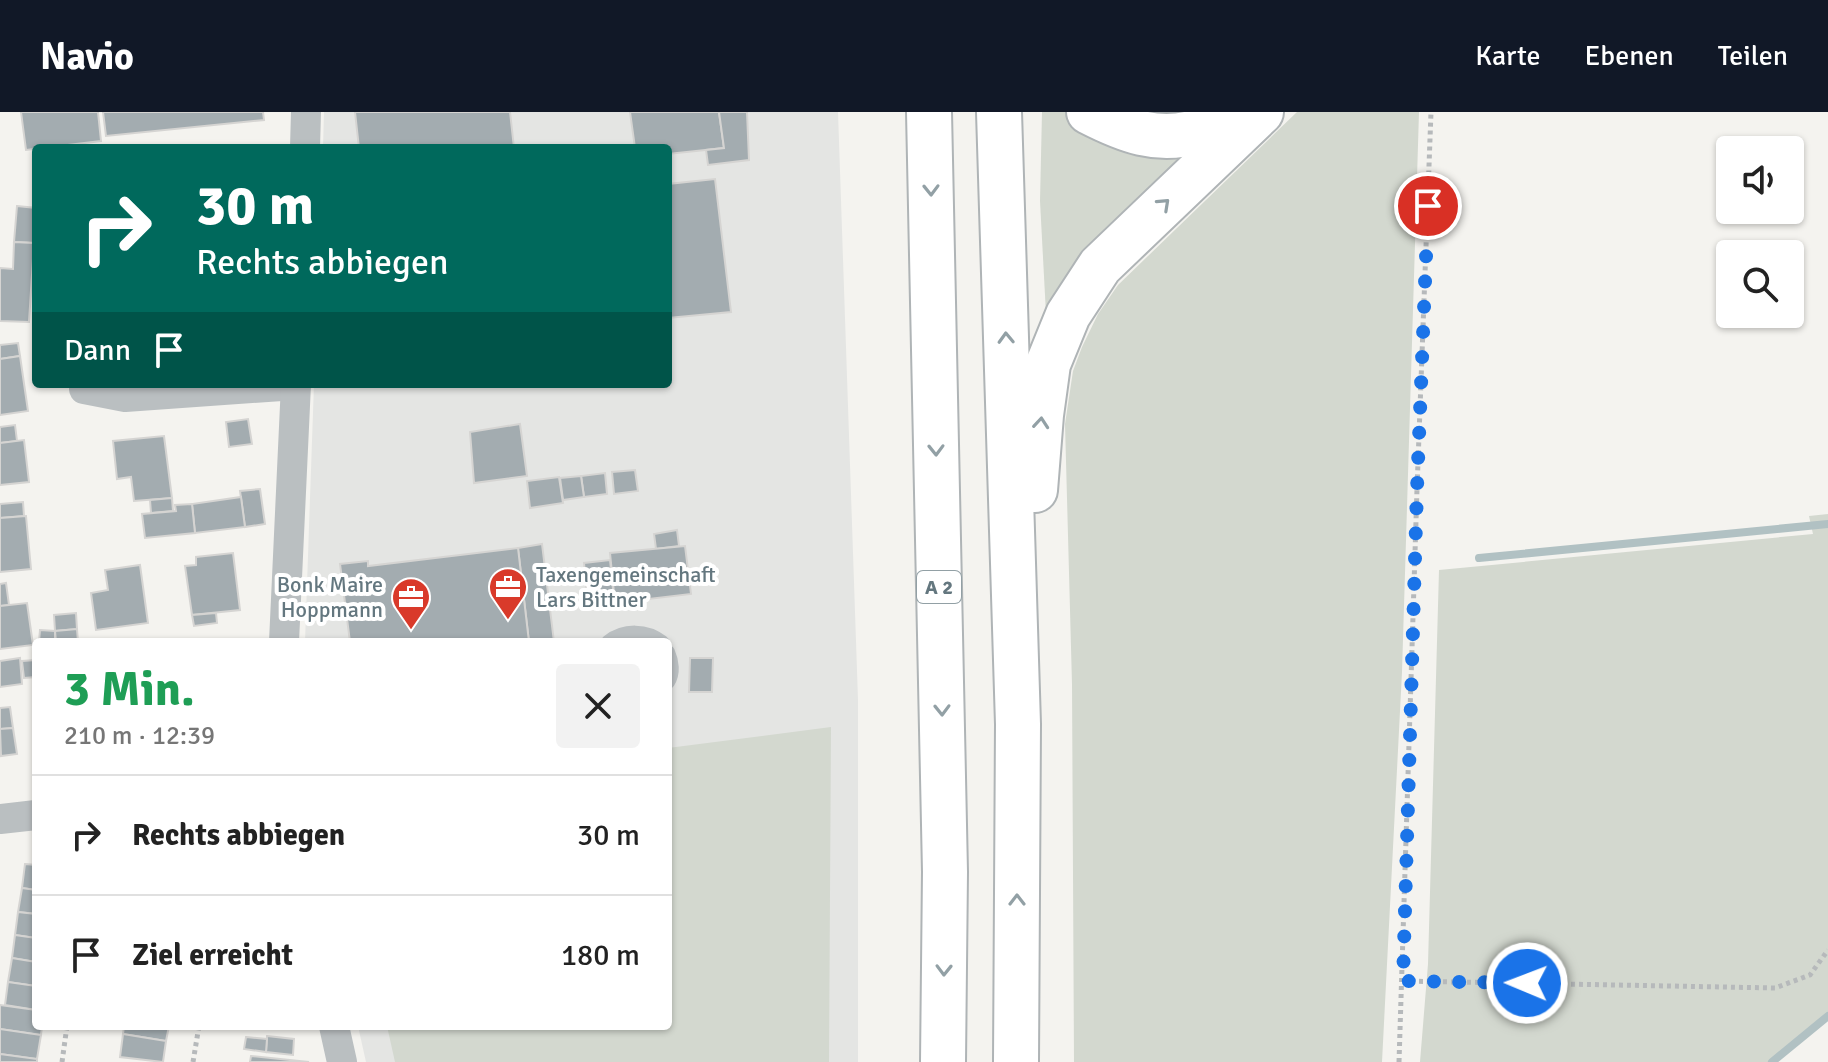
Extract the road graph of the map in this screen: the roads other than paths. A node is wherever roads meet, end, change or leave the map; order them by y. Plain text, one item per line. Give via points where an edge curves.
1 (306, 112) edge
2 (929, 112) edge
3 (999, 112) edge
4 (1089, 112) edge
5 (1237, 112) edge
6 (1261, 112) edge
7 (305, 144) edge
8 (243, 388) edge
9 (296, 388) edge
10 (84, 389) dead end
11 (284, 638) edge
12 (616, 638) edge
13 (656, 638) edge
14 (1018, 724) junction
15 (32, 815) edge
16 (0, 819) edge
17 (335, 1030) edge
18 (342, 1062) edge
19 (943, 1062) edge
20 (1016, 1062) edge

1 - 7 street
2 -> 19 highway, A 2 via 945,872
14 -> 3 highway
4 - 5 highway via 1129,131 1161,136 1197,132
14 -> 6 highway via 1048,364 1068,315 1100,266
8 - 10 street via 125,397
9 - 11 street
12 - 13 lane via 640,633
20 -> 14 highway
15 - 16 street
17 - 18 street

